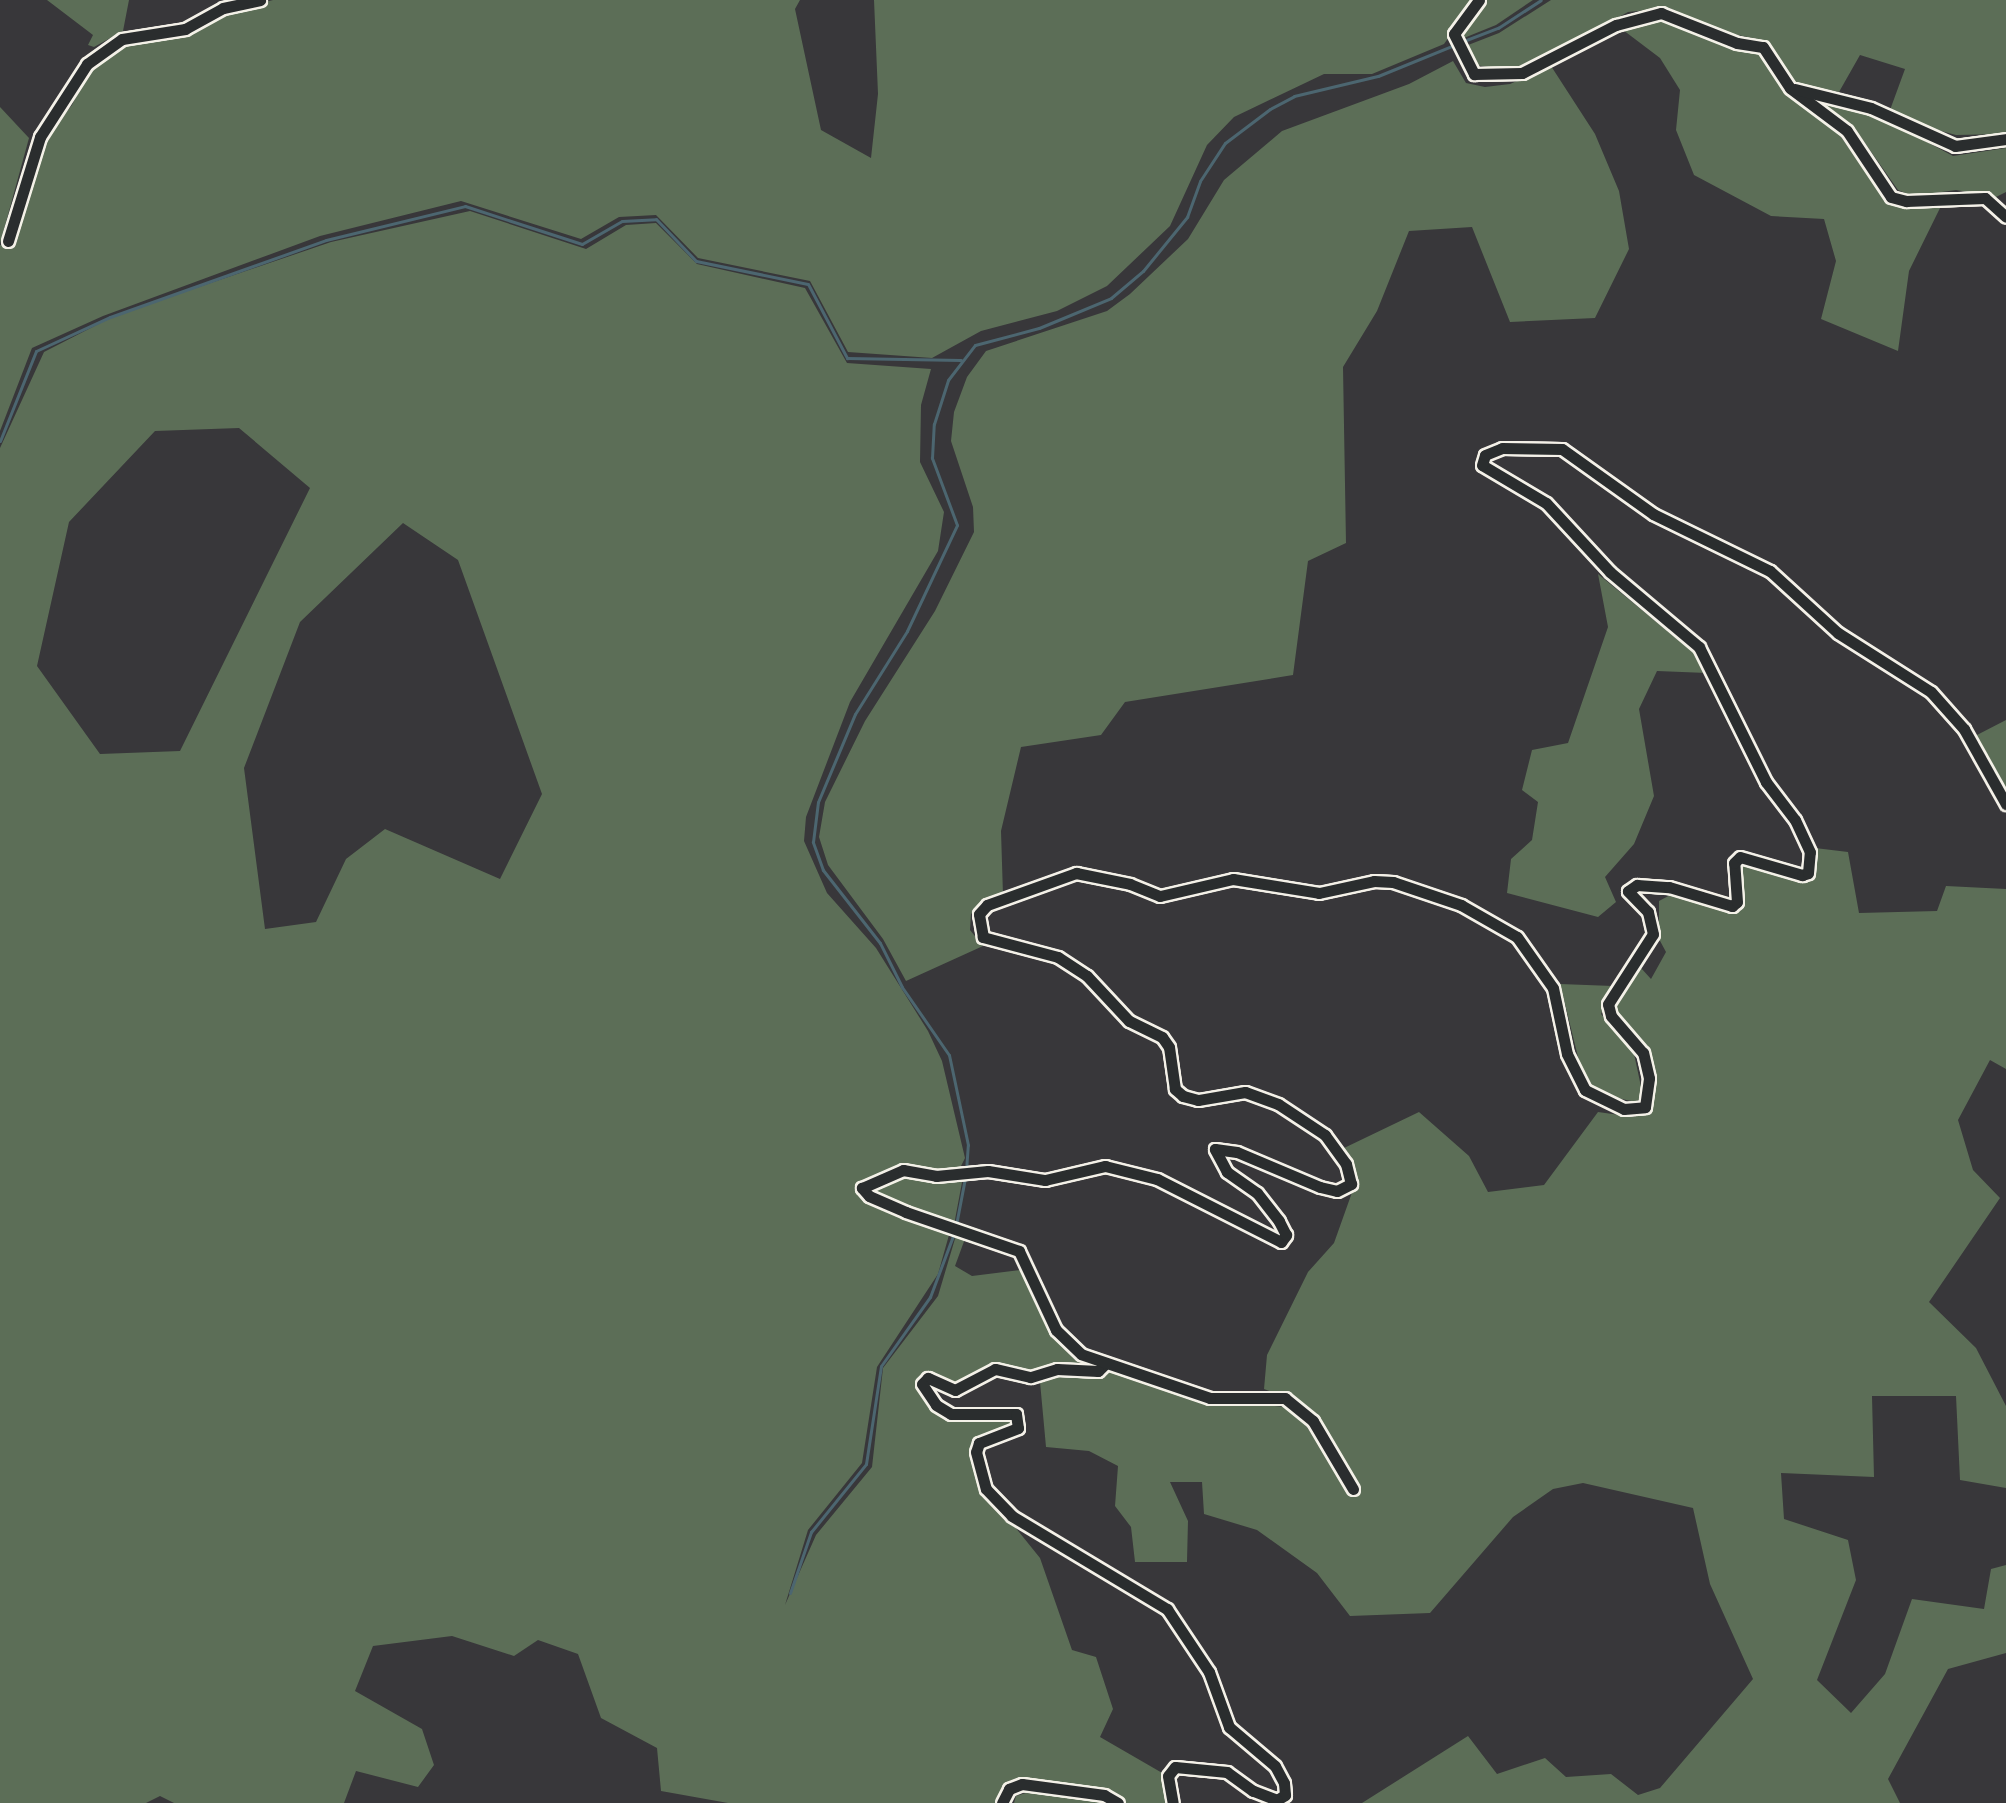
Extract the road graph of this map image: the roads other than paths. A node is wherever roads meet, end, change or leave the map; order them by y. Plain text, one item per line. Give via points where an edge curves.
1 (260, 0) edge
2 (1479, 0) edge
3 (1790, 88) junction
4 (2006, 139) edge
5 (2006, 217) edge
6 (8, 241) dead end
7 (2006, 804) edge
8 (1105, 1364) junction
9 (1353, 1489) dead end
10 (1002, 1803) edge
11 (1118, 1803) edge
12 (1173, 1803) edge

1 - 6 street via 223,8 185,29 122,39 87,64 40,137
2 - 3 street via 1454,34 1474,74 1522,73 1616,25 1661,13 1737,43 1763,47
3 - 4 street via 1854,101 1955,146
3 - 5 street via 1847,131 1891,197 1985,198
7 - 8 street via 1964,729 1931,692 1838,633 1770,571 1653,514 1562,449 1493,450 1482,465 1546,503 1610,572 1684,632 1711,663 1766,782 1806,837 1808,873 1740,857 1734,863 1737,902 1732,906 1669,887 1637,885 1628,891 1648,912 1653,934 1608,1004 1611,1016 1643,1053 1649,1096 1639,1111 1585,1090 1567,1054 1553,988 1517,937 1461,905 1393,882 1319,893 1233,879 1160,896 1076,873 987,905 979,914 983,937 1058,957 1087,976 1129,1021 1162,1037 1169,1047 1175,1089 1183,1096 1198,1100 1257,1093 1325,1135 1350,1176 1351,1184 1337,1191 1237,1152 1215,1149 1227,1172 1257,1193 1279,1221 1286,1235 1281,1242 1157,1179 1105,1166 1045,1180 988,1171 936,1176 903,1170 862,1188 906,1212 1019,1251 1056,1330 1081,1354
8 - 9 street via 1210,1398 1285,1398 1313,1421
8 - 12 street via 1098,1371 1057,1369 1030,1377 995,1369 955,1390 928,1378 922,1384 936,1405 951,1414 1016,1414 1018,1428 979,1443 976,1452 986,1489 1012,1516 1167,1609 1209,1672 1229,1727 1275,1766 1284,1783 1285,1795 1277,1800 1227,1772 1175,1767 1168,1776
10 - 11 street via 1009,1789 1022,1784 1104,1795

